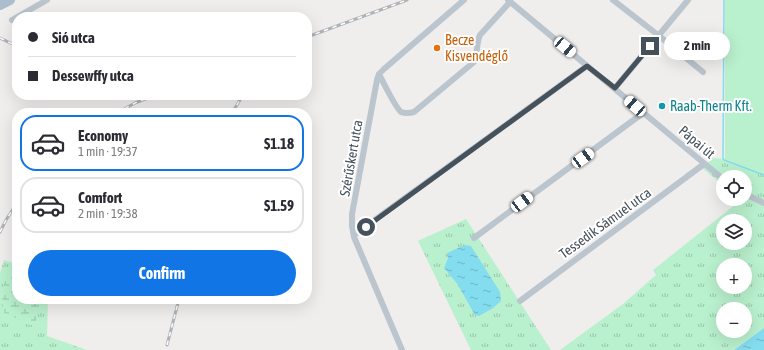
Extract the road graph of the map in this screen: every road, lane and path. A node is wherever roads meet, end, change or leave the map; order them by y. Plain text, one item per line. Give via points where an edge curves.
1 (10, 0) edge
2 (46, 0) edge
3 (464, 0) edge
4 (613, 0) edge
5 (688, 0) edge
6 (509, 1) edge
7 (0, 5) edge
8 (26, 12) edge
9 (658, 35) junction
10 (587, 66) junction
11 (703, 72) dead end
12 (379, 74) junction
13 (615, 88) junction
14 (643, 113) junction
15 (704, 164) junction
16 (716, 173) edge
17 (752, 197) edge
18 (764, 203) edge
19 (354, 235) junction
20 (474, 238) dead end
21 (520, 301) dead end
22 (402, 350) edge

1 - 7 main road
2 - 8 street
3 - 12 street
4 - 9 street
5 - 9 street
6 - 10 street, Pápai út
6 - 12 street via 480,35 474,62 414,112 408,114 397,107
9 - 11 street
9 - 13 street
10 - 13 street, Pápai út
10 - 19 street
12 - 19 street, Szérűskert utca via 352,214
13 - 14 street, Pápai út
14 - 15 street, Pápai út
14 - 20 street
15 - 16 street, Pápai út
15 - 21 street, Tessedik Sámuel utca
17 - 18 street
19 - 22 street, Szérűskert utca

